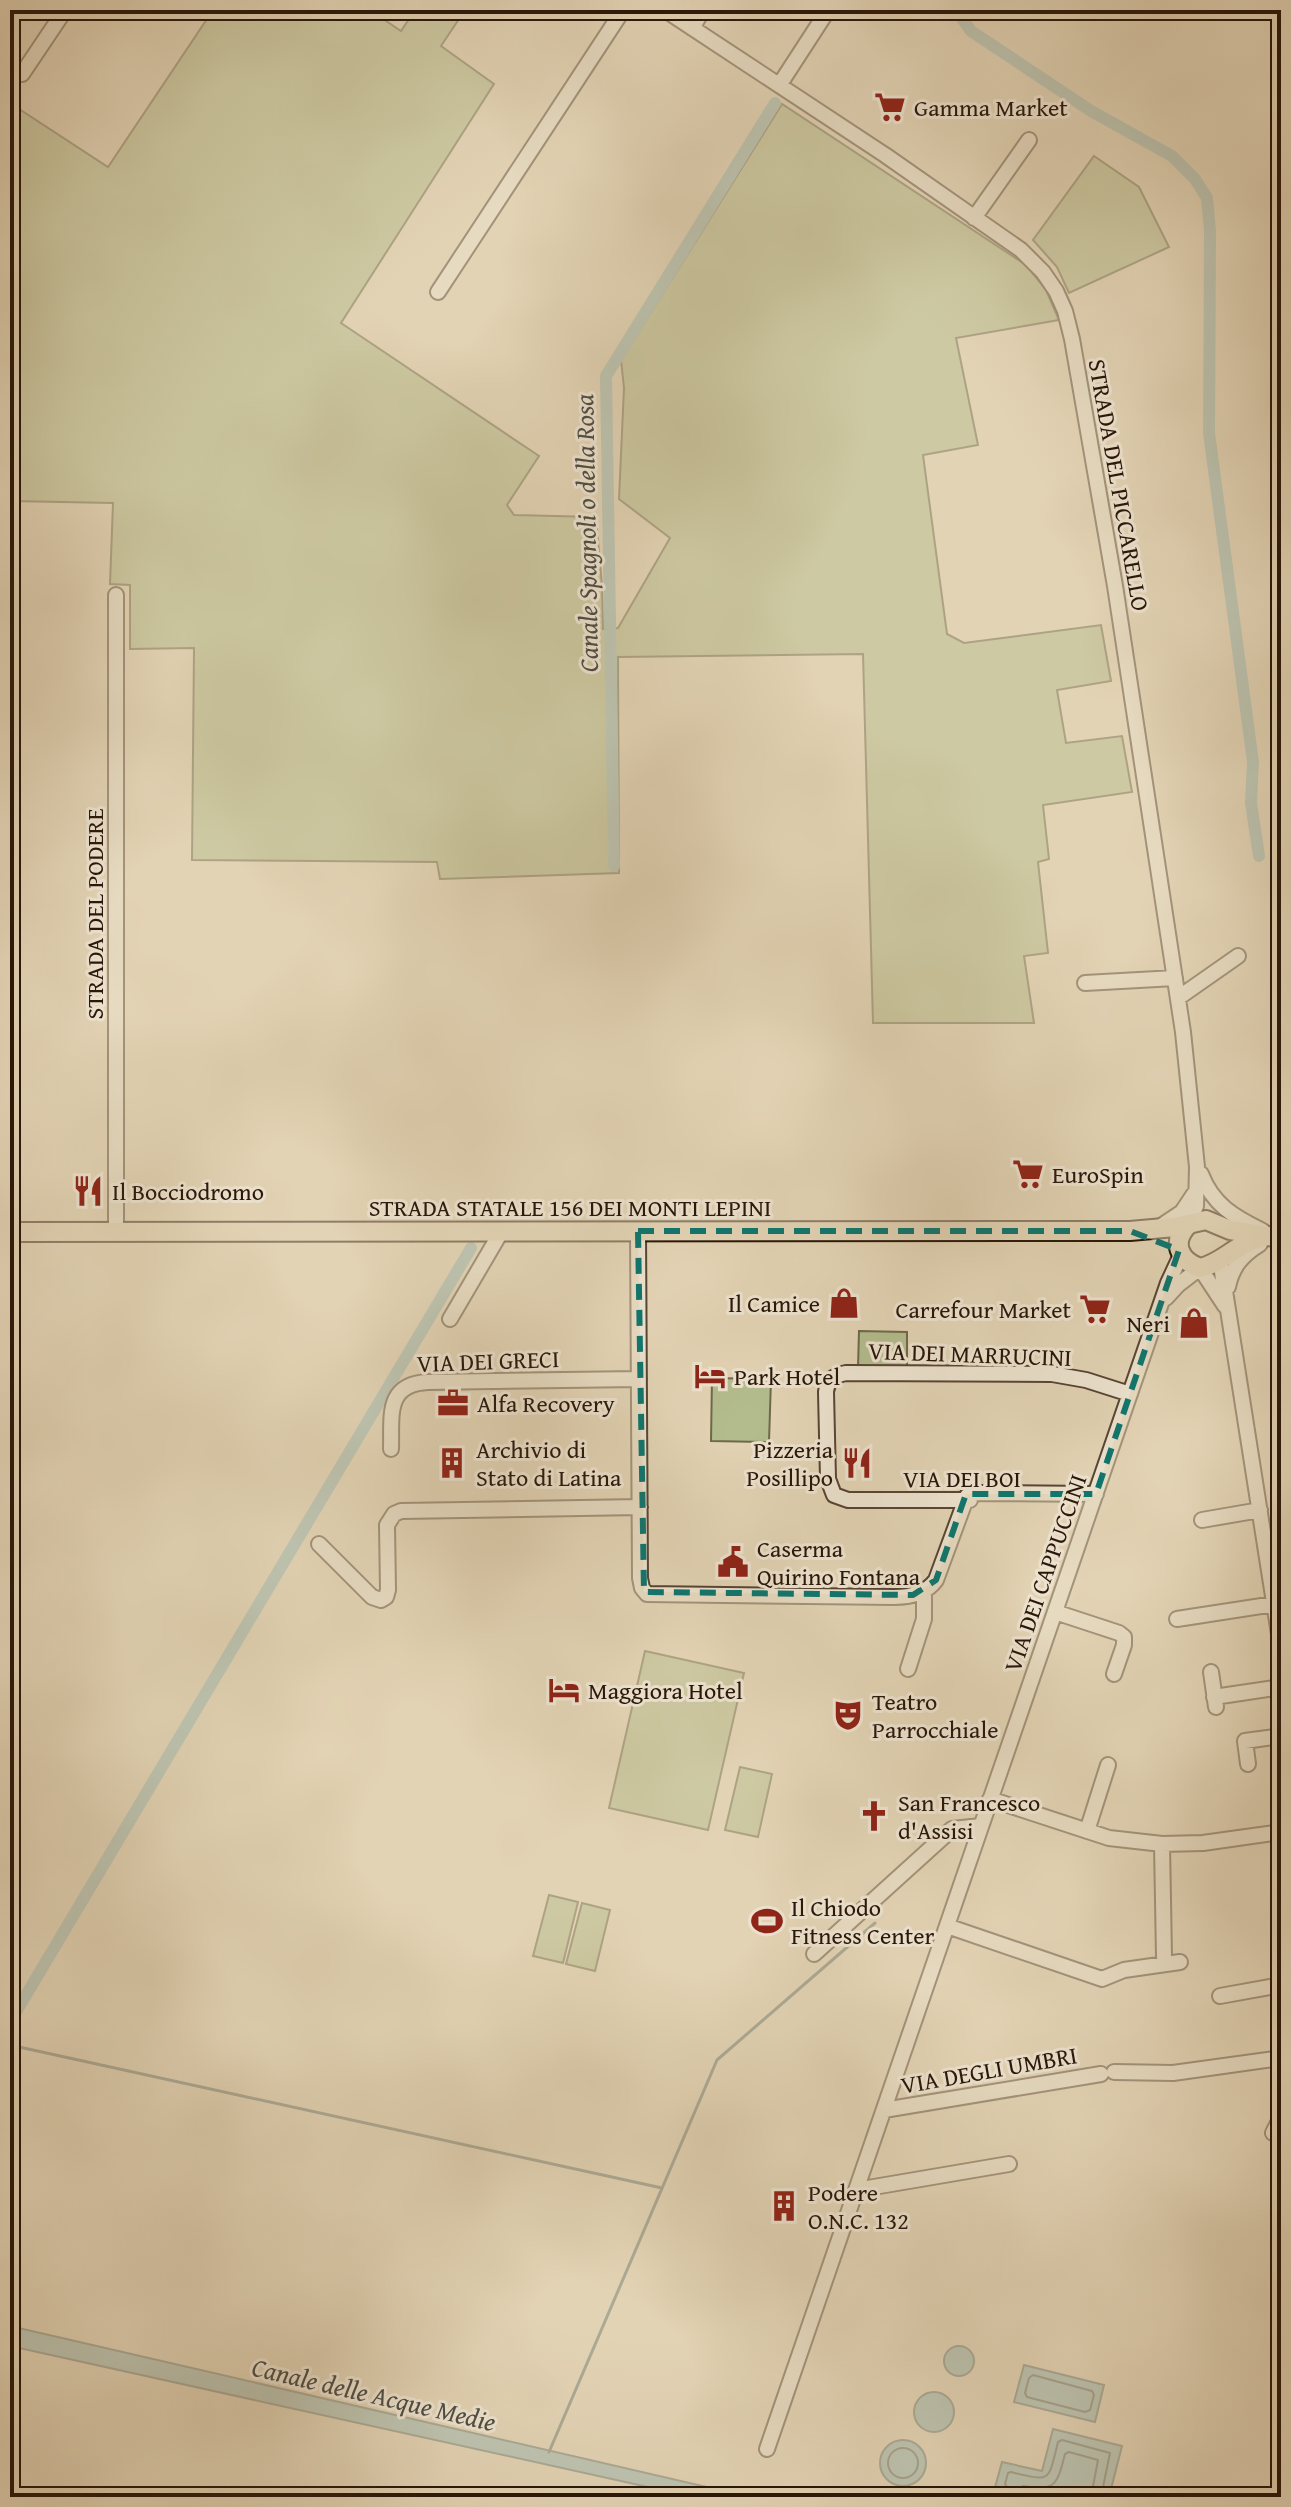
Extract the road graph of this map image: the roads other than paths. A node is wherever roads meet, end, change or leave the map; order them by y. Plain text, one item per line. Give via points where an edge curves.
1 (65, 10) edge
2 (623, 10) edge
3 (665, 10) edge
4 (703, 10) edge
5 (828, 10) edge
6 (692, 28) junction
7 (22, 74) dead end
8 (780, 84) junction
9 (1029, 140) dead end
10 (974, 218) junction
11 (438, 292) dead end
12 (116, 595) dead end
13 (1238, 956) dead end
14 (1175, 978) junction
15 (1085, 983) dead end
16 (1178, 998) junction
17 (1202, 1188) junction
18 (1189, 1224) junction
19 (1216, 1225) junction
20 (1154, 1229) junction
21 (638, 1231) junction
22 (1130, 1231) junction
23 (10, 1232) edge
24 (501, 1232) junction
25 (116, 1233) junction
26 (1278, 1237) edge
27 (1180, 1253) junction
28 (1221, 1258) junction
29 (1200, 1268) junction
30 (1226, 1295) junction
31 (1163, 1302) junction
32 (1230, 1316) junction
33 (450, 1319) dead end
34 (639, 1379) junction
35 (1130, 1394) junction
36 (391, 1449) dead end
37 (1096, 1494) junction
38 (834, 1495) joint
39 (968, 1497) junction
40 (640, 1507) junction
41 (1260, 1510) junction
42 (1090, 1511) junction
43 (1202, 1520) dead end
44 (319, 1544) dead end
45 (1274, 1560) edge
46 (924, 1591) junction
47 (1274, 1604) junction
48 (1055, 1612) junction
49 (1177, 1619) dead end
50 (1281, 1647) edge
51 (908, 1669) dead end
52 (1211, 1672) dead end
53 (1114, 1674) dead end
54 (1281, 1687) edge
55 (1281, 1736) edge
56 (1248, 1764) dead end
57 (1108, 1765) dead end
58 (990, 1799) junction
59 (981, 1826) junction
60 (1087, 1831) junction
61 (1281, 1832) edge
62 (1162, 1844) junction
63 (947, 1926) junction
64 (814, 1954) dead end
65 (1164, 1957) dead end
66 (1180, 1962) dead end
67 (1281, 1985) edge
68 (1220, 1996) dead end
69 (1281, 2058) edge
70 (884, 2110) junction
71 (1281, 2117) edge
72 (1273, 2133) dead end
73 (1009, 2164) dead end
74 (856, 2190) junction
75 (767, 2449) dead end

1 - 7 street
2 - 11 street
3 - 6 street, STRADA DEL PICCARELLO
4 - 6 street
5 - 8 street
6 - 8 street, STRADA DEL PICCARELLO
8 - 10 street, STRADA DEL PICCARELLO
9 - 10 street
10 - 14 street, STRADA DEL PICCARELLO via 1032,261 1056,291 1069,324
12 - 25 street, STRADA DEL PODERE
13 - 16 street
14 - 15 street
14 - 16 street, STRADA DEL PICCARELLO
16 - 17 street, STRADA DEL PICCARELLO
17 - 18 street, STRADA DEL PICCARELLO
17 - 19 street, STRADA DEL PICCARELLO
17 - 20 street via 1182,1212
17 - 26 street via 1230,1214
18 - 19 main road, STRADA STATALE 156 DEI MONTI LEPINI via 1206,1220
18 - 20 main road, STRADA STATALE 156 DEI MONTI LEPINI
18 - 27 main road via 1181,1234
19 - 26 main road, STRADA STATALE 156 DEI MONTI LEPINI
19 - 28 main road via 1226,1242
20 - 22 main road, STRADA STATALE 156 DEI MONTI LEPINI
21 - 22 main road, STRADA STATALE 156 DEI MONTI LEPINI
21 - 24 main road, STRADA STATALE 156 DEI MONTI LEPINI
21 - 34 street
22 - 27 main road, STRADA STATALE 156 DEI MONTI LEPINI
23 - 25 main road, STRADA STATALE 156 DEI MONTI LEPINI
24 - 25 main road, STRADA STATALE 156 DEI MONTI LEPINI
24 - 33 street
26 - 28 main road via 1250,1241
26 - 30 street via 1256,1246 1238,1262
27 - 29 main road, STRADA STATALE 156 DEI MONTI LEPINI
27 - 31 street, VIA DEI CAPPUCCINI
28 - 29 main road
28 - 30 street
29 - 31 street, VIA DEI CAPPUCCINI
29 - 32 street
30 - 32 street
31 - 35 street, VIA DEI CAPPUCCINI
32 - 41 street
34 - 36 street, VIA DEI GRECI via 410,1384 393,1403
34 - 40 street
35 - 37 street, VIA DEI CAPPUCCINI
35 - 38 street, VIA DEI MARRUCINI via 1052,1374 839,1374 826,1392 828,1479
37 - 39 street, VIA DEI BOI
37 - 42 street, VIA DEI CAPPUCCINI
38 - 39 street, VIA DEI BOI via 848,1500
39 - 42 street, VIA DEI BOI via 1068,1501
39 - 46 street via 936,1580
40 - 44 street via 401,1511 387,1525 388,1595 381,1600
40 - 46 street via 640,1578 647,1594 894,1597
41 - 43 street
41 - 45 street
42 - 48 street, VIA DEI CAPPUCCINI
45 - 47 street
46 - 51 street via 924,1619
47 - 49 street
47 - 50 street
48 - 53 street via 1122,1635
48 - 58 street, VIA DEI CAPPUCCINI
52 - 54 street via 1215,1702
55 - 56 street via 1245,1741
57 - 60 street
58 - 59 street, VIA DEI CAPPUCCINI
58 - 60 street
59 - 63 street, VIA DEI CAPPUCCINI
59 - 64 street via 952,1829
60 - 62 street
61 - 62 street
62 - 65 street
63 - 66 street via 1102,1979 1124,1970
63 - 70 street, VIA DEI CAPPUCCINI
67 - 68 street
69 - 70 street, VIA DEGLI UMBRI via 1173,2073 1108,2073
70 - 74 street, VIA DEI CAPPUCCINI
71 - 72 street
73 - 74 street
74 - 75 street, VIA DEI CAPPUCCINI

